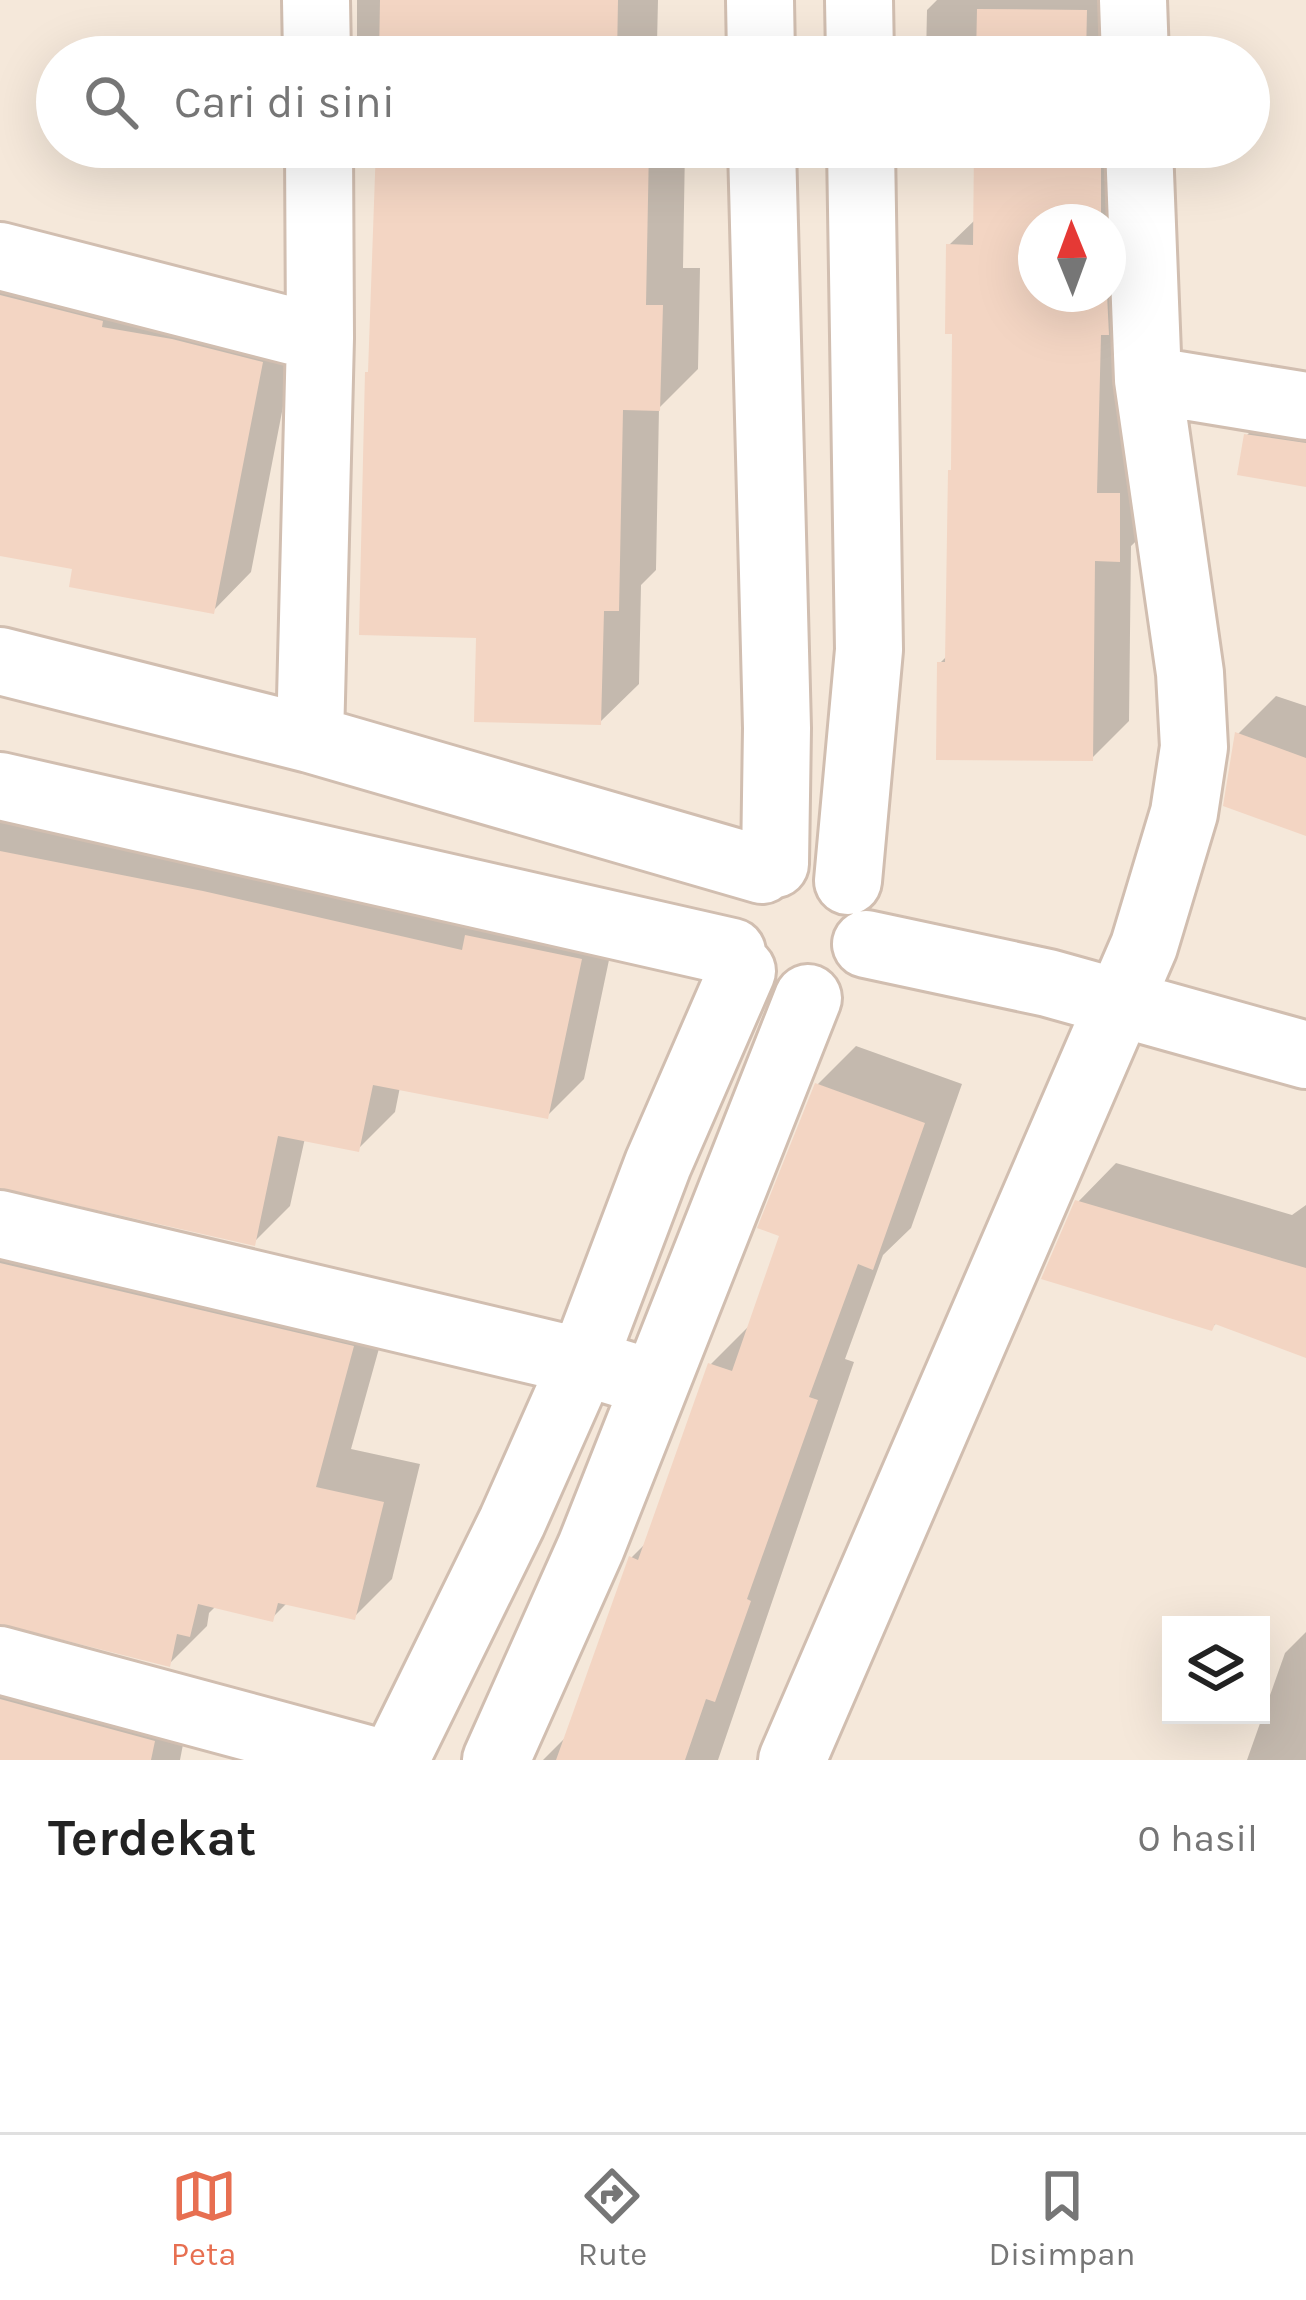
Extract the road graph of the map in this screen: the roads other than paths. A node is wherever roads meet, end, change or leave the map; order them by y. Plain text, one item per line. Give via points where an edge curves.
1 (316, 0) edge
2 (760, 0) edge
3 (859, 0) edge
4 (1133, 0) edge
5 (317, 36) edge
6 (761, 36) edge
7 (860, 36) edge
8 (1135, 36) edge
9 (319, 168) edge
10 (763, 168) edge
11 (861, 168) edge
12 (1140, 168) edge
13 (0, 256) edge
14 (320, 338) junction
15 (1148, 380) junction
16 (1306, 406) edge
17 (0, 661) edge
18 (310, 739) junction
19 (0, 787) edge
20 (769, 867) junction
21 (848, 881) junction
22 (866, 944) junction
23 (737, 962) junction
24 (808, 998) junction
25 (1120, 1001) junction
26 (1306, 1055) edge
27 (0, 1224) edge
28 (583, 1362) junction
29 (655, 1384) junction
30 (512, 1522) junction
31 (590, 1547) junction
32 (0, 1660) edge
33 (371, 1760) edge
34 (395, 1760) edge
35 (496, 1760) edge
36 (792, 1760) edge

1 - 5 street
2 - 6 street
3 - 7 street
4 - 8 street
9 - 14 street
10 - 20 street via 777,728
11 - 21 street via 869,650
12 - 15 street
13 - 14 street
14 - 18 street
15 - 16 street
15 - 25 street via 1194,747 1168,870
17 - 18 street
18 - 20 street
19 - 23 street
20 - 21 street via 802,859
20 - 23 street via 732,905 728,929
21 - 22 street via 861,899
22 - 24 street via 846,980
22 - 25 street
23 - 24 street via 772,993
23 - 28 street
24 - 29 street
25 - 26 street
25 - 36 street
27 - 28 street
28 - 29 street
28 - 30 street
29 - 31 street
30 - 31 street
30 - 34 street
31 - 35 street
32 - 33 street

